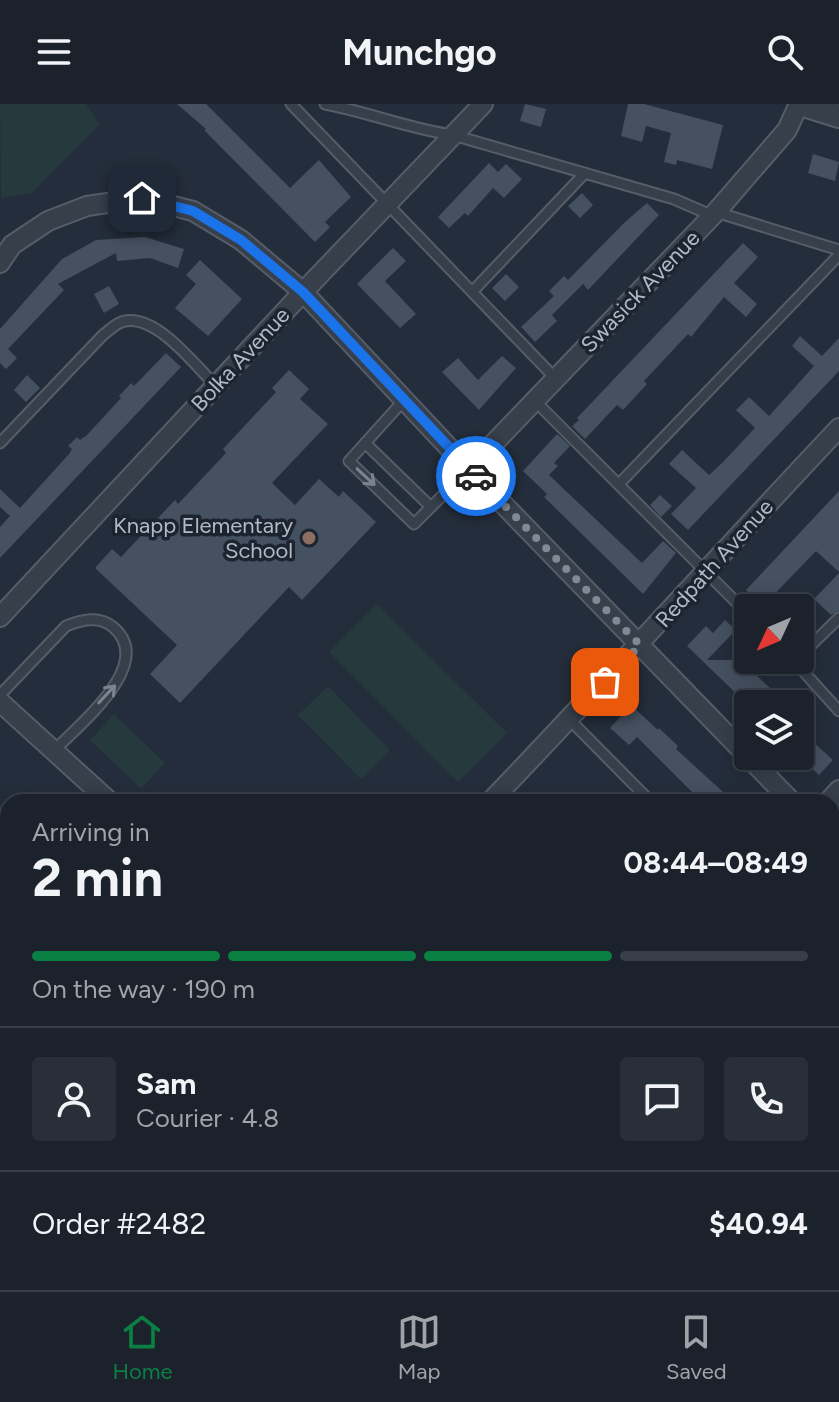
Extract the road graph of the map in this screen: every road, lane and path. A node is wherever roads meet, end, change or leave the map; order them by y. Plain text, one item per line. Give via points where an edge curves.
1 (291, 104) edge
2 (325, 104) edge
3 (483, 104) edge
4 (800, 104) edge
5 (839, 116) edge
6 (453, 135) junction
7 (585, 173) junction
8 (387, 204) junction
9 (715, 214) junction
10 (6, 240) edge
11 (839, 252) edge
12 (0, 263) edge
13 (303, 292) junction
14 (472, 292) junction
15 (556, 379) junction
16 (215, 385) junction
17 (404, 400) junction
18 (535, 401) junction
19 (839, 428) edge
20 (0, 443) edge
21 (365, 443) junction
22 (469, 469) junction
23 (619, 484) junction
24 (431, 507) junction
25 (705, 570) junction
26 (734, 600) edge
27 (0, 617) edge
28 (839, 618) edge
29 (814, 642) edge
30 (640, 645) junction
31 (808, 674) edge
32 (0, 695) edge
33 (0, 702) edge
34 (839, 711) edge
35 (569, 719) junction
36 (54, 751) junction
37 (101, 794) edge
38 (498, 794) edge
39 (643, 794) edge
40 (784, 794) edge

1 - 8 lane
2 - 6 lane
3 - 6 street, Bolka Avenue
4 - 5 street
4 - 9 street, Swasick Avenue via 787,130
6 - 7 lane
6 - 8 street, Bolka Avenue
7 - 9 lane
7 - 14 lane
8 - 13 street, Bolka Avenue
8 - 14 lane
9 - 11 lane
9 - 15 street, Swasick Avenue
10 - 12 street
10 - 13 street via 87,206 142,198 193,211 241,240
11 - 23 lane
13 - 16 street, Bolka Avenue
13 - 17 street
14 - 15 lane
15 - 18 street, Swasick Avenue
16 - 20 lane via 164,334 140,321 121,321
16 - 27 street, Bolka Avenue
17 - 21 lane
17 - 22 street
18 - 22 street, Swasick Avenue
18 - 23 lane
19 - 25 street, Redpath Avenue
21 - 24 lane
21 -> 24 lane via 349,461 414,524
22 - 24 lane
22 - 30 street
23 - 25 lane
25 - 26 lane
25 - 30 street, Redpath Avenue
28 - 29 lane
30 - 35 street, Redpath Avenue
30 - 40 street
31 - 34 lane
36 -> 32 lane via 120,681 126,663 122,636 104,621 66,626
33 - 36 street
35 - 38 street, Redpath Avenue
35 - 39 lane
36 - 37 street

